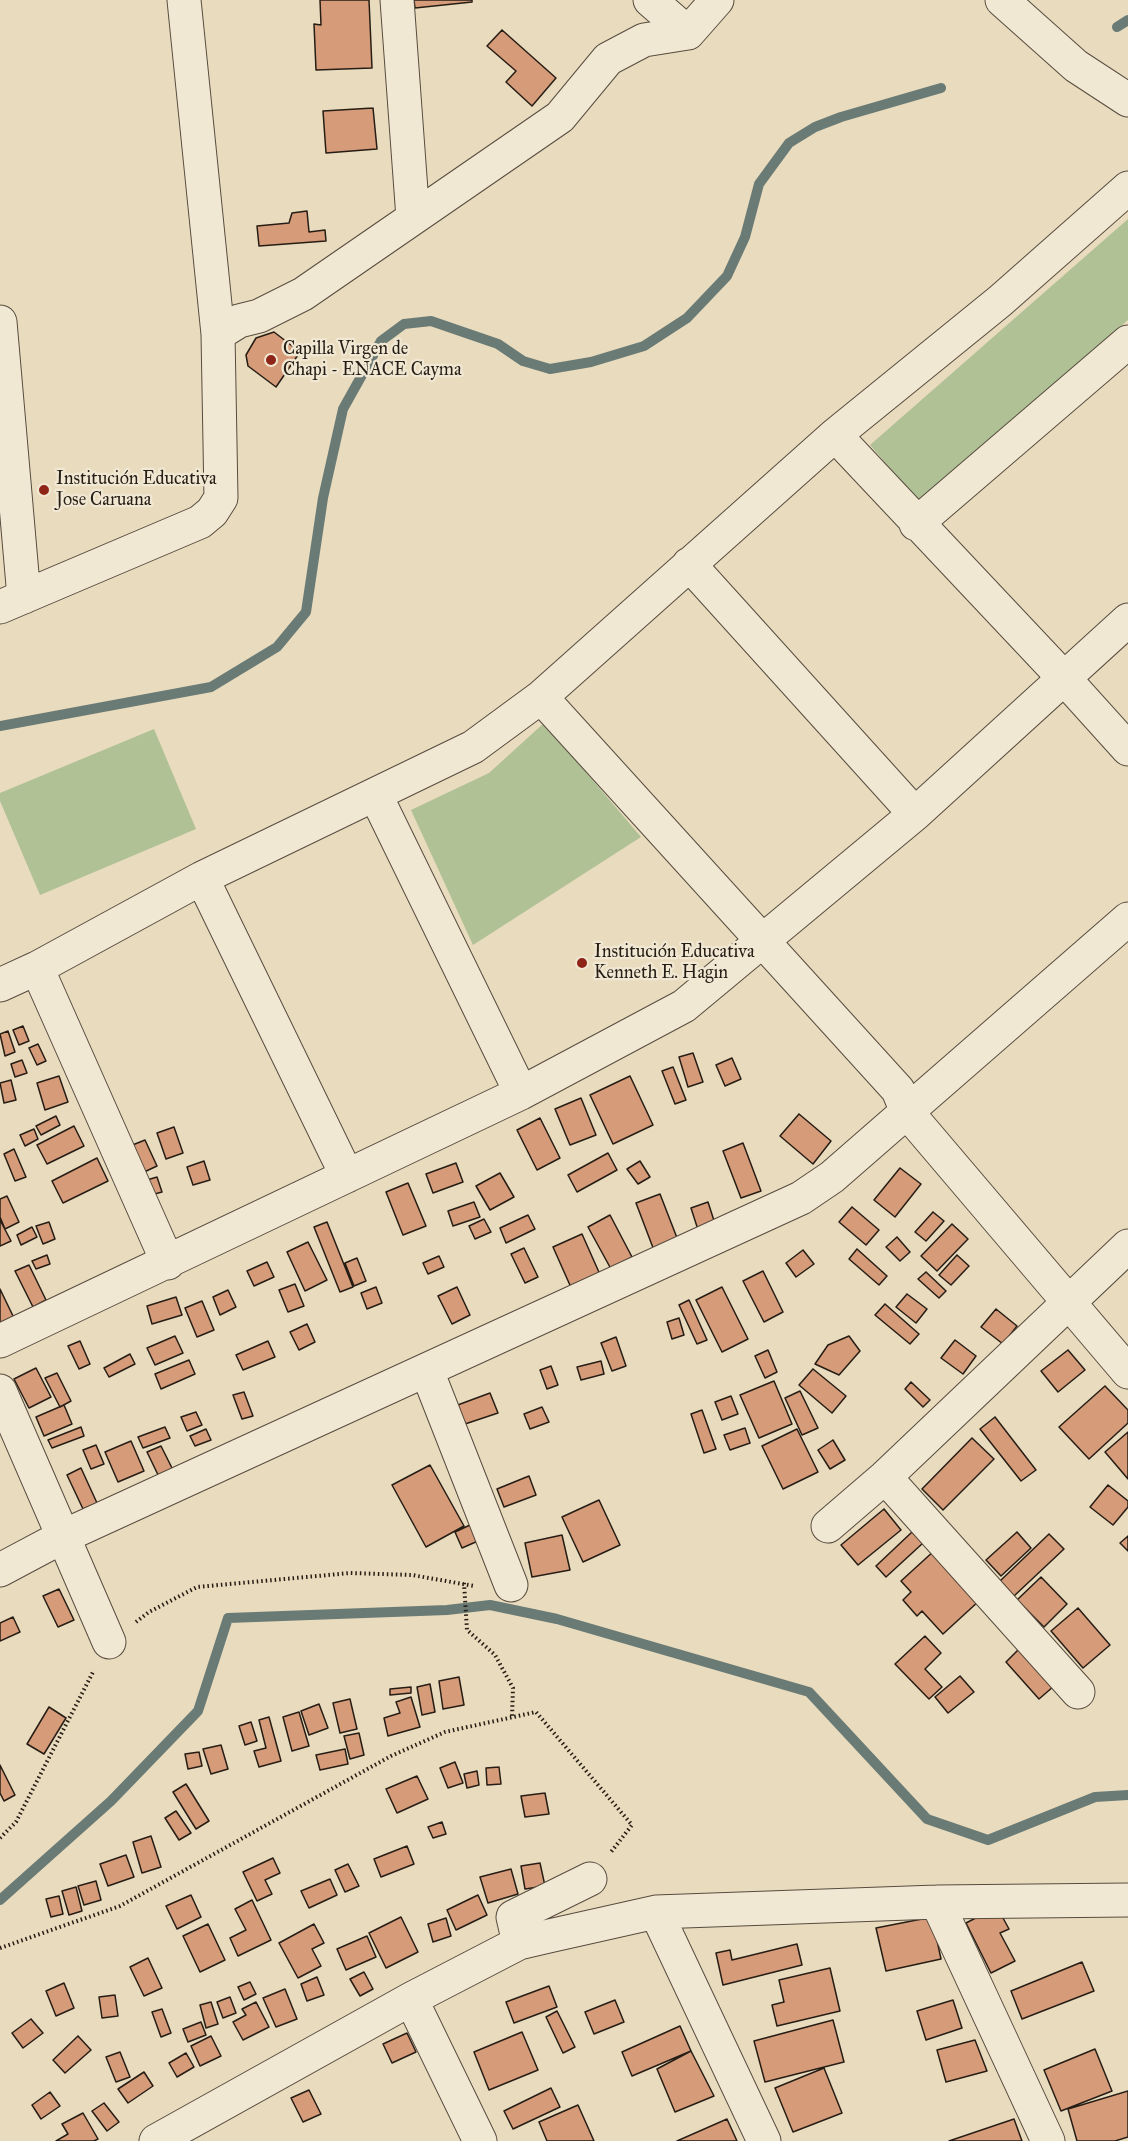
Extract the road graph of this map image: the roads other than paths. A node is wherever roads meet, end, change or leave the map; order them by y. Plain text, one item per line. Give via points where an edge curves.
1 (183, 0) edge
2 (397, 0) edge
3 (650, 0) edge
4 (717, 0) edge
5 (1002, 0) edge
6 (688, 33) junction
7 (1128, 100) edge
8 (1128, 188) edge
9 (413, 218) junction
10 (0, 322) edge
11 (218, 334) junction
12 (1128, 342) edge
13 (835, 435) junction
14 (916, 524) junction
15 (689, 564) junction
16 (12, 602) edge
17 (1128, 620) edge
18 (1063, 677) junction
19 (541, 697) junction
20 (1128, 749) edge
21 (376, 796) junction
22 (915, 814) junction
23 (202, 878) junction
24 (1128, 919) edge
25 (763, 943) junction
26 (37, 968) junction
27 (0, 985) edge
28 (521, 1093) junction
29 (907, 1112) junction
30 (347, 1176) junction
31 (1128, 1246) edge
32 (168, 1263) junction
33 (1068, 1301) junction
34 (0, 1341) edge
35 (427, 1371) junction
36 (1128, 1372) edge
37 (0, 1391) edge
38 (885, 1477) junction
39 (828, 1526) dead end
40 (62, 1537) junction
41 (0, 1570) edge
42 (511, 1585) road end
43 (109, 1642) road end
44 (1078, 1692) dead end
45 (591, 1879) road end
46 (1128, 1900) edge
47 (937, 1902) junction
48 (656, 1912) junction
49 (519, 1943) junction
50 (411, 1999) junction
51 (176, 2136) edge
52 (480, 2141) edge
53 (764, 2141) edge
54 (1048, 2141) edge

1 - 11 street
2 - 9 street
3 - 6 street
4 - 6 street
5 - 7 street via 1076,66
6 - 9 street via 644,40 608,59 560,117
8 - 13 street via 1000,301
9 - 11 street via 303,294 259,316 238,321
10 - 16 street
11 - 16 street via 221,498 212,512 200,522
12 - 14 street
13 - 14 street
13 - 15 street
14 - 18 street
15 - 19 street
15 - 22 street
17 - 18 street
18 - 20 street
18 - 22 street
19 - 21 street via 473,747
19 - 25 street
21 - 23 street
21 - 28 street
22 - 25 street
23 - 26 street
23 - 30 street
24 - 29 street
25 - 28 street via 684,1006
25 - 29 street via 898,1090
26 - 27 street
26 - 32 street
28 - 30 street
29 - 33 street
29 - 35 street via 832,1177 801,1198
30 - 32 street
31 - 33 street
32 - 34 street
33 - 36 street
33 - 38 street
35 - 40 street
35 - 42 street
37 - 40 street
38 - 39 street
38 - 44 street
40 - 41 street
40 - 43 street
45 - 49 street via 513,1917
46 - 47 street
47 - 48 street
47 - 54 street
48 - 49 street
48 - 53 street
49 - 50 street
50 - 51 street
50 - 52 street

